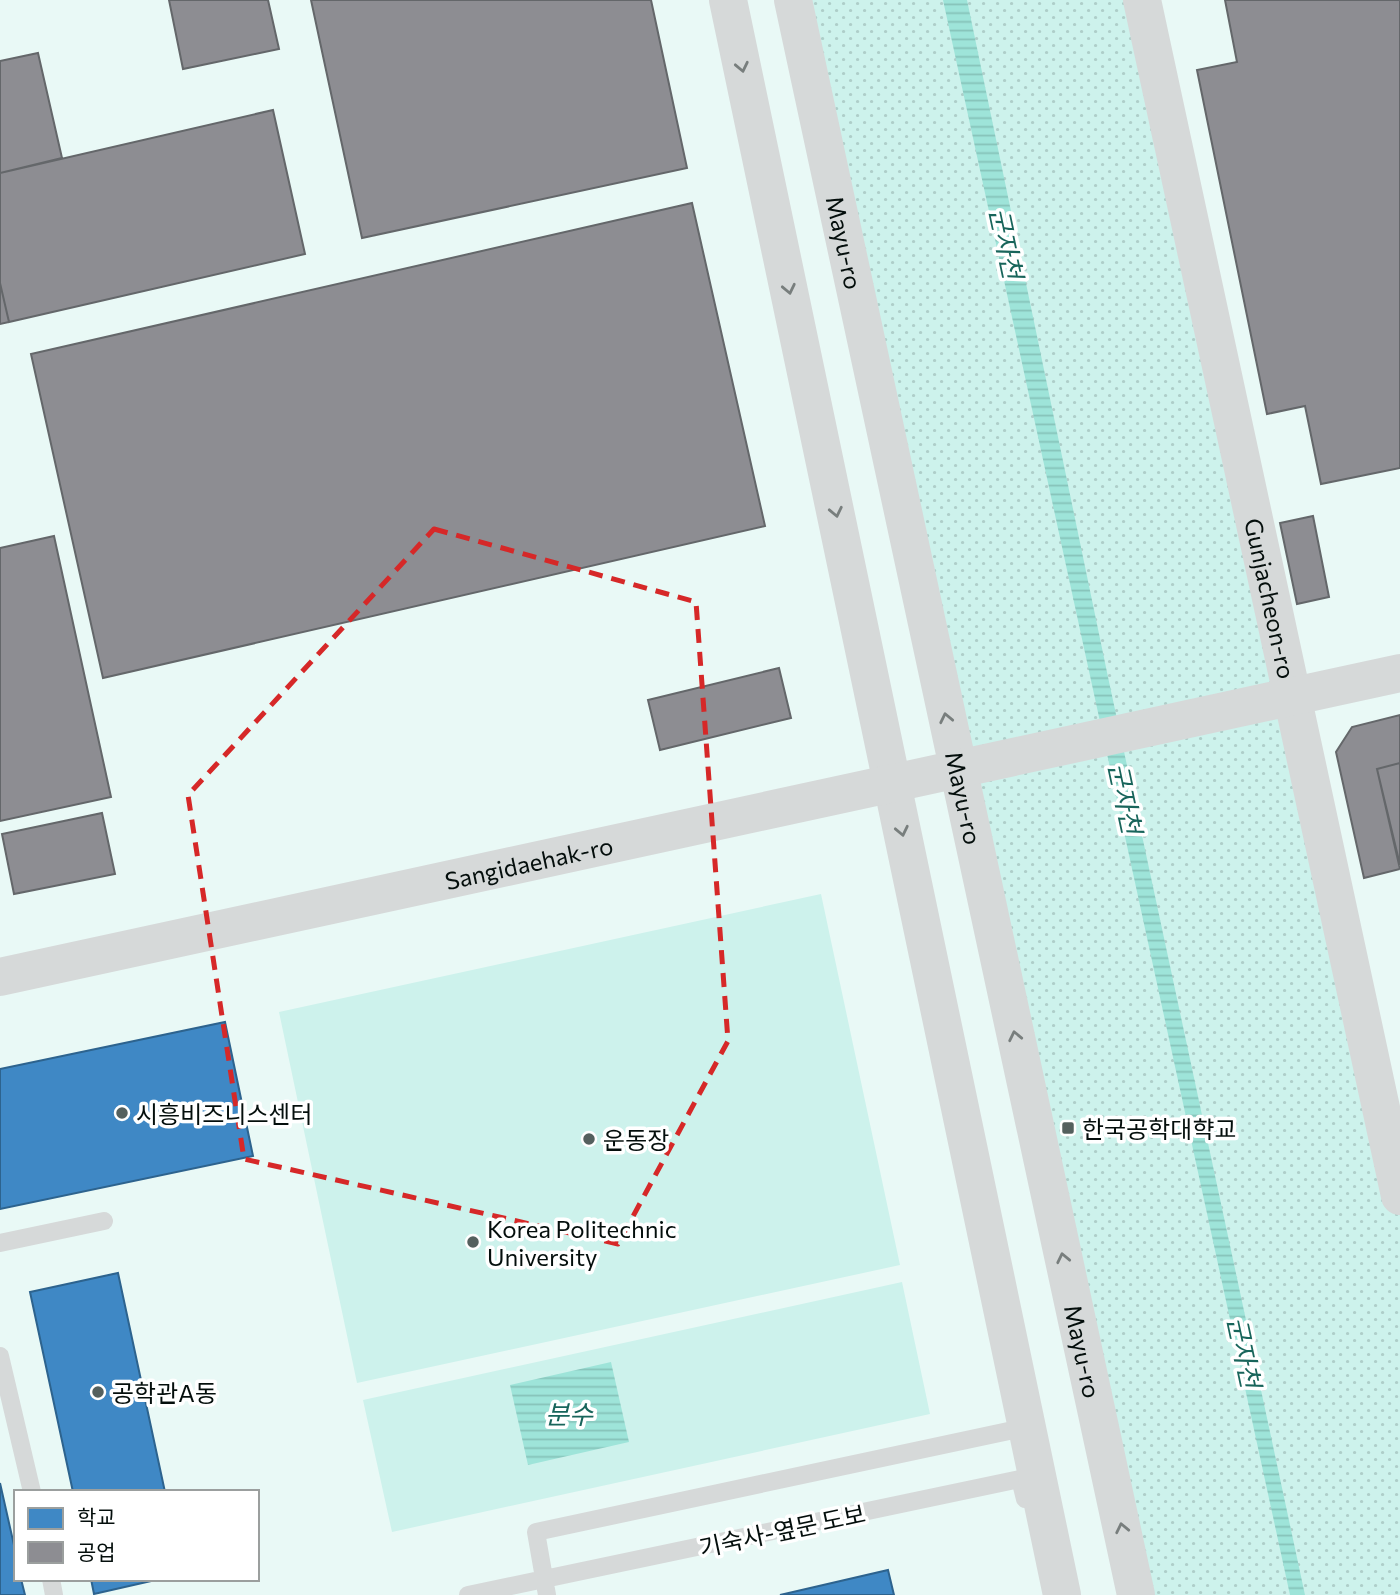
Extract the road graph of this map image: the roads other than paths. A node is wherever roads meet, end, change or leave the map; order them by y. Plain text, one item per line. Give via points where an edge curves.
1 (728, 0) edge
2 (793, 0) edge
3 (1142, 0) edge
4 (1400, 673) edge
5 (1292, 696) junction
6 (957, 769) junction
7 (892, 783) junction
8 (0, 977) edge
9 (1400, 1196) edge
10 (104, 1221) dead end
11 (0, 1243) edge
12 (0, 1356) edge
13 (1027, 1427) junction
14 (32, 1490) edge
15 (546, 1587) edge
16 (468, 1595) edge
17 (1046, 1595) edge
18 (1062, 1595) edge
19 (1136, 1595) edge

1 -> 7 street
6 -> 2 street, Mayu-ro
3 - 5 street, Gunjacheon-ro
4 - 5 street
5 - 6 street, Sangidaehak-ro
5 - 9 street, Gunjacheon-ro
6 - 7 street, Sangidaehak-ro
19 -> 6 street, Mayu-ro
7 - 8 street, Sangidaehak-ro
7 -> 13 street
10 - 11 lane
12 - 14 lane
13 - 15 lane via 536,1532
13 - 18 street
15 - 16 lane, 기숙사-옆문 도보
15 - 17 lane, 기숙사-옆문 도보 via 1020,1479

